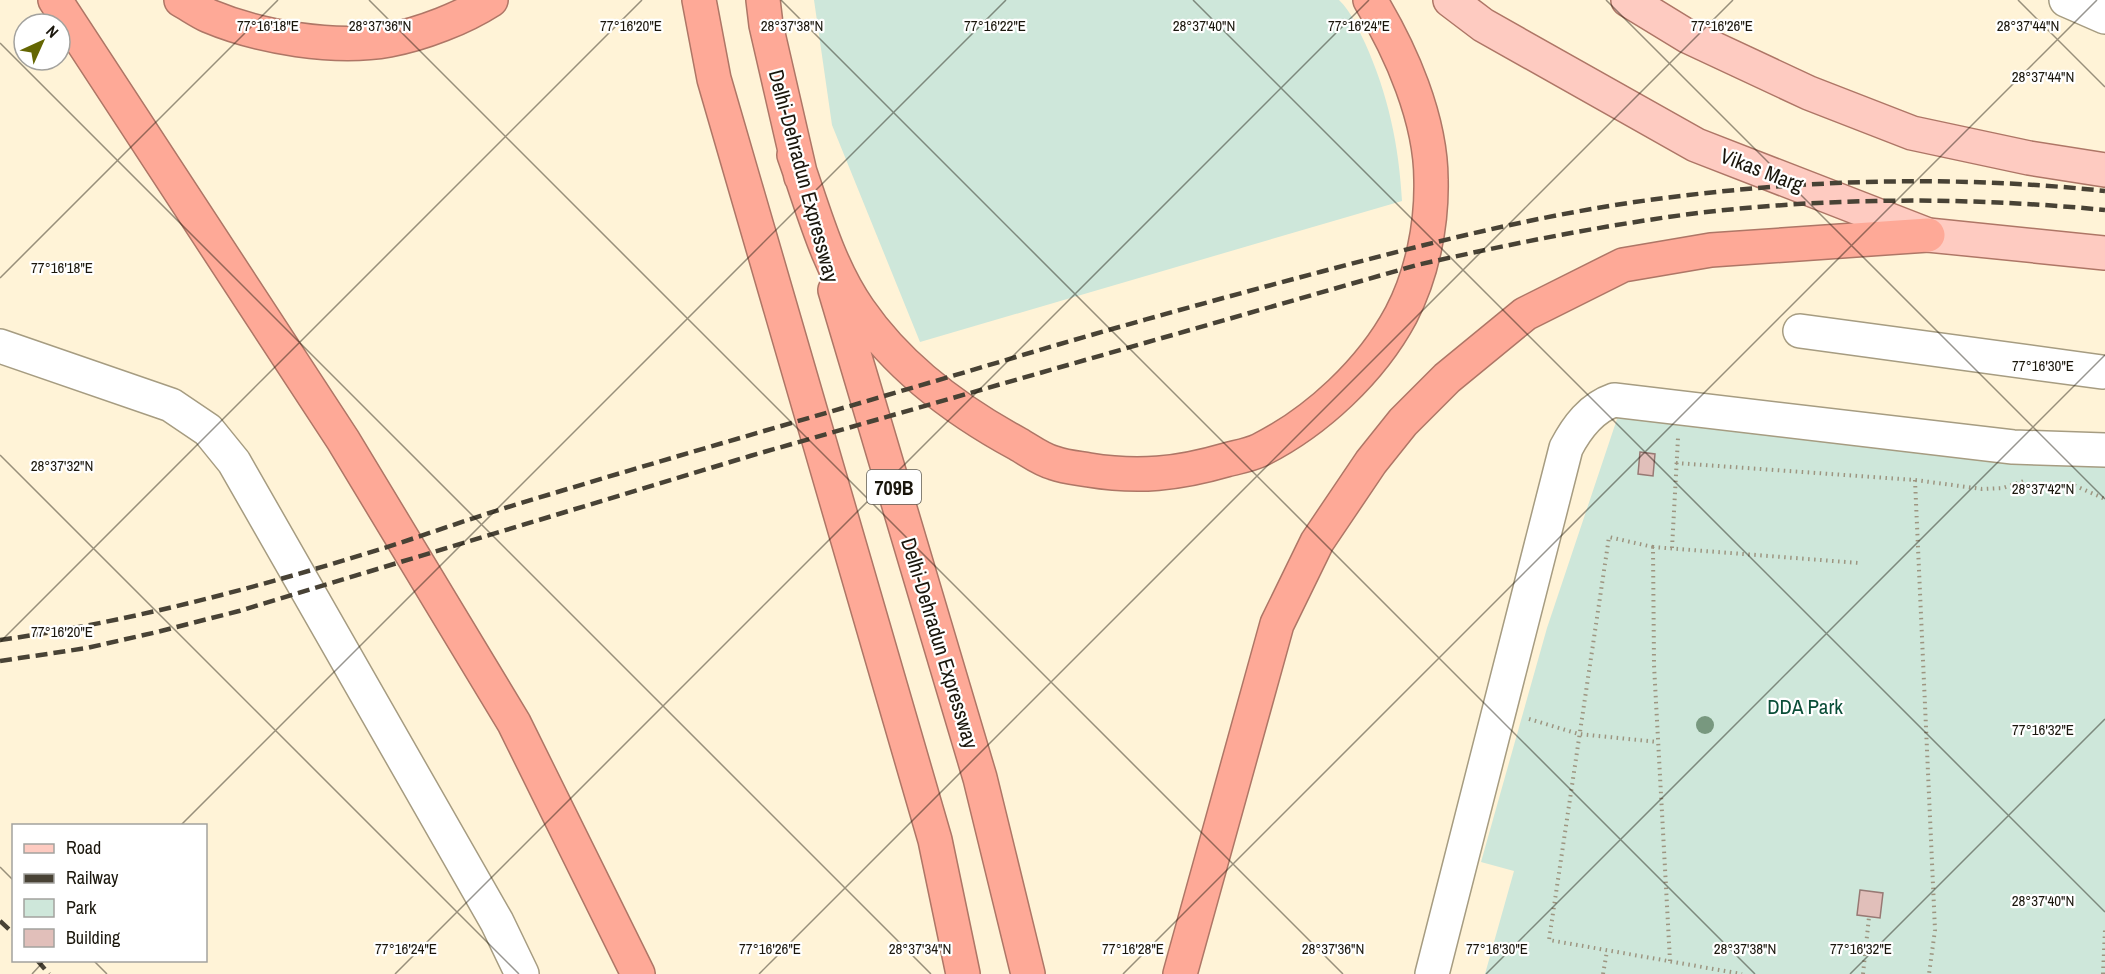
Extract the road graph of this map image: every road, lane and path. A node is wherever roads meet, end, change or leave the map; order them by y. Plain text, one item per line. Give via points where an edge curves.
1 (55, 0) edge
2 (181, 0) edge
3 (491, 0) edge
4 (699, 0) edge
5 (763, 0) edge
6 (1370, 0) edge
7 (1450, 0) edge
8 (1628, 0) edge
9 (1648, 0) edge
10 (2066, 0) edge
11 (2105, 16) edge
12 (1687, 36) junction
13 (795, 155) junction
14 (2105, 170) edge
15 (1928, 235) junction
16 (2105, 253) edge
17 (1800, 331) dead end
18 (0, 346) edge
19 (2104, 369) edge
20 (2105, 450) edge
21 (2031, 479) dead end
22 (1914, 480) junction
23 (2060, 480) dead end
24 (2105, 499) edge
25 (1653, 547) junction
26 (1672, 548) junction
27 (1859, 563) dead end
28 (1525, 718) dead end
29 (1579, 734) junction
30 (1658, 742) junction
31 (1869, 917) dead end
32 (2105, 930) edge
33 (1606, 951) junction
34 (1670, 961) junction
35 (522, 974) edge
36 (638, 974) edge
37 (963, 974) edge
38 (1028, 974) edge
39 (1180, 974) edge
40 (1432, 974) edge
41 (1603, 974) edge
42 (1742, 974) edge
43 (1863, 974) edge
44 (1929, 974) edge
45 (2103, 974) edge

1 - 36 highway via 343,440 514,723
2 - 3 highway via 208,16 257,31 348,44 389,40 432,28
4 - 37 highway, 709B via 714,79 935,840
5 - 13 highway, Delhi-Dehradun Expressway / 709B
6 - 13 highway via 1414,90 1425,133 1432,178 1429,221 1417,278 1401,315 1340,394 1305,424 1258,451 1204,466 1152,475 1110,473 1053,463 942,396 896,354 859,310 832,264
7 - 15 main road, Vikas Marg via 1483,25 1696,145
8 - 12 main road
9 - 12 main road
10 - 11 street
12 - 14 main road via 1809,93 1912,133
13 - 38 highway, Delhi-Dehradun Expressway / 709B via 980,778
15 - 16 main road, Vikas Marg
15 - 39 highway via 1711,250 1623,265 1525,314 1447,378 1403,422 1371,462 1317,542 1277,624
17 - 19 street
18 - 35 street via 171,405 208,430 234,462 497,922
20 - 40 street via 2013,447 1614,400 1602,404 1575,430 1566,448
21 - 22 path via 2003,488 1982,489
22 - 26 path via 1676,463
22 - 44 path via 1935,930
23 - 24 path
25 - 26 path
25 - 29 path via 1610,537
25 - 30 path
26 - 27 path
28 - 29 path
29 - 30 path
29 - 33 path via 1549,940
30 - 34 path
31 - 43 path
32 - 45 path
33 - 34 path
33 - 41 path
34 - 42 path

